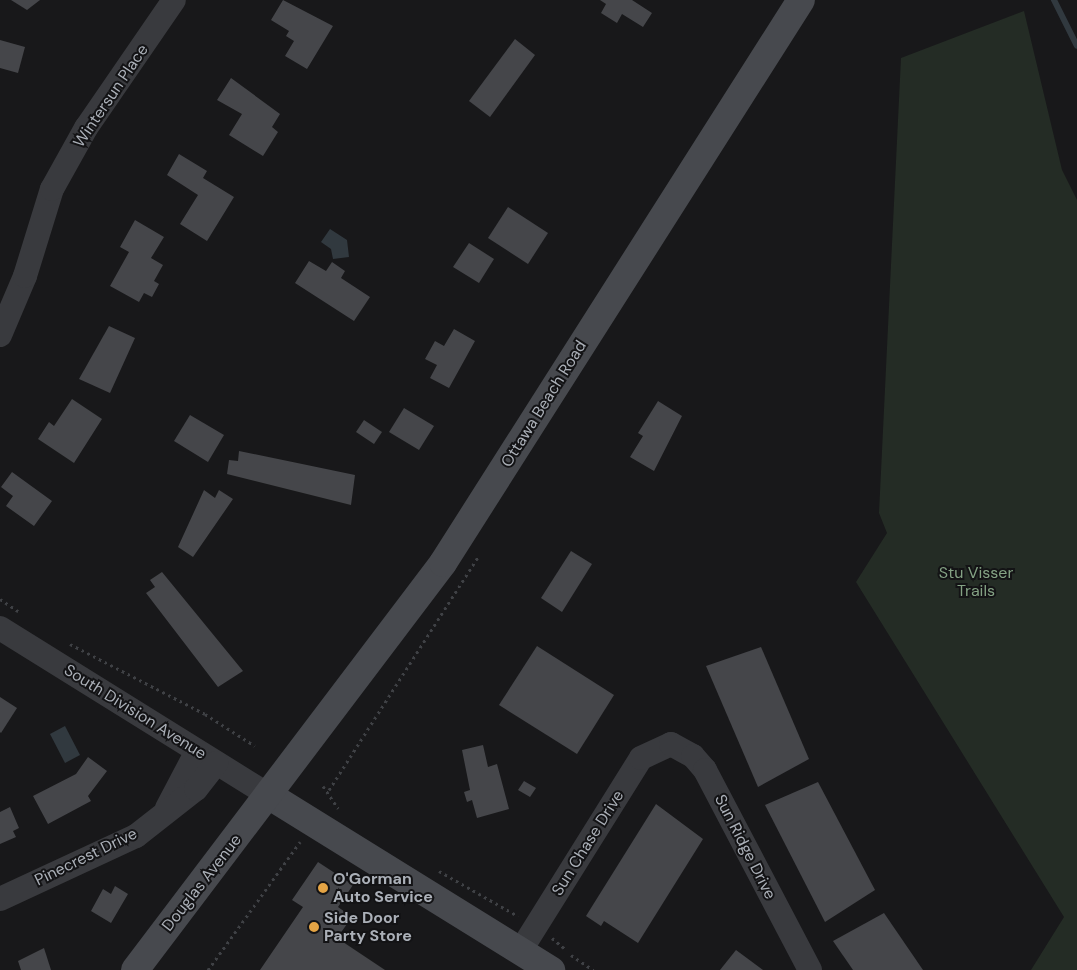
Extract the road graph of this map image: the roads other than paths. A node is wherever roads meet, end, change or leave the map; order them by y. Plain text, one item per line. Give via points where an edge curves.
1 (174, 0) edge
2 (801, 0) edge
3 (0, 335) edge
4 (0, 628) edge
5 (662, 745) joint
6 (206, 757) junction
7 (270, 796) junction
8 (0, 899) edge
9 (521, 950) junction
10 (135, 970) edge
11 (551, 970) edge
12 (810, 970) edge

1 - 3 street, Wintersun Place via 86,128 52,189 25,276
2 - 7 street, Ottawa Beach Road via 443,564
4 - 6 street, South Division Avenue
5 - 9 street, Sun Chase Drive via 641,758
5 - 12 street, Sun Ridge Drive via 680,746 704,770
6 - 7 street, South Division Avenue
6 - 8 street, Pinecrest Drive via 167,808 120,844
7 - 9 street
7 - 10 street, Douglas Avenue
9 - 11 street

